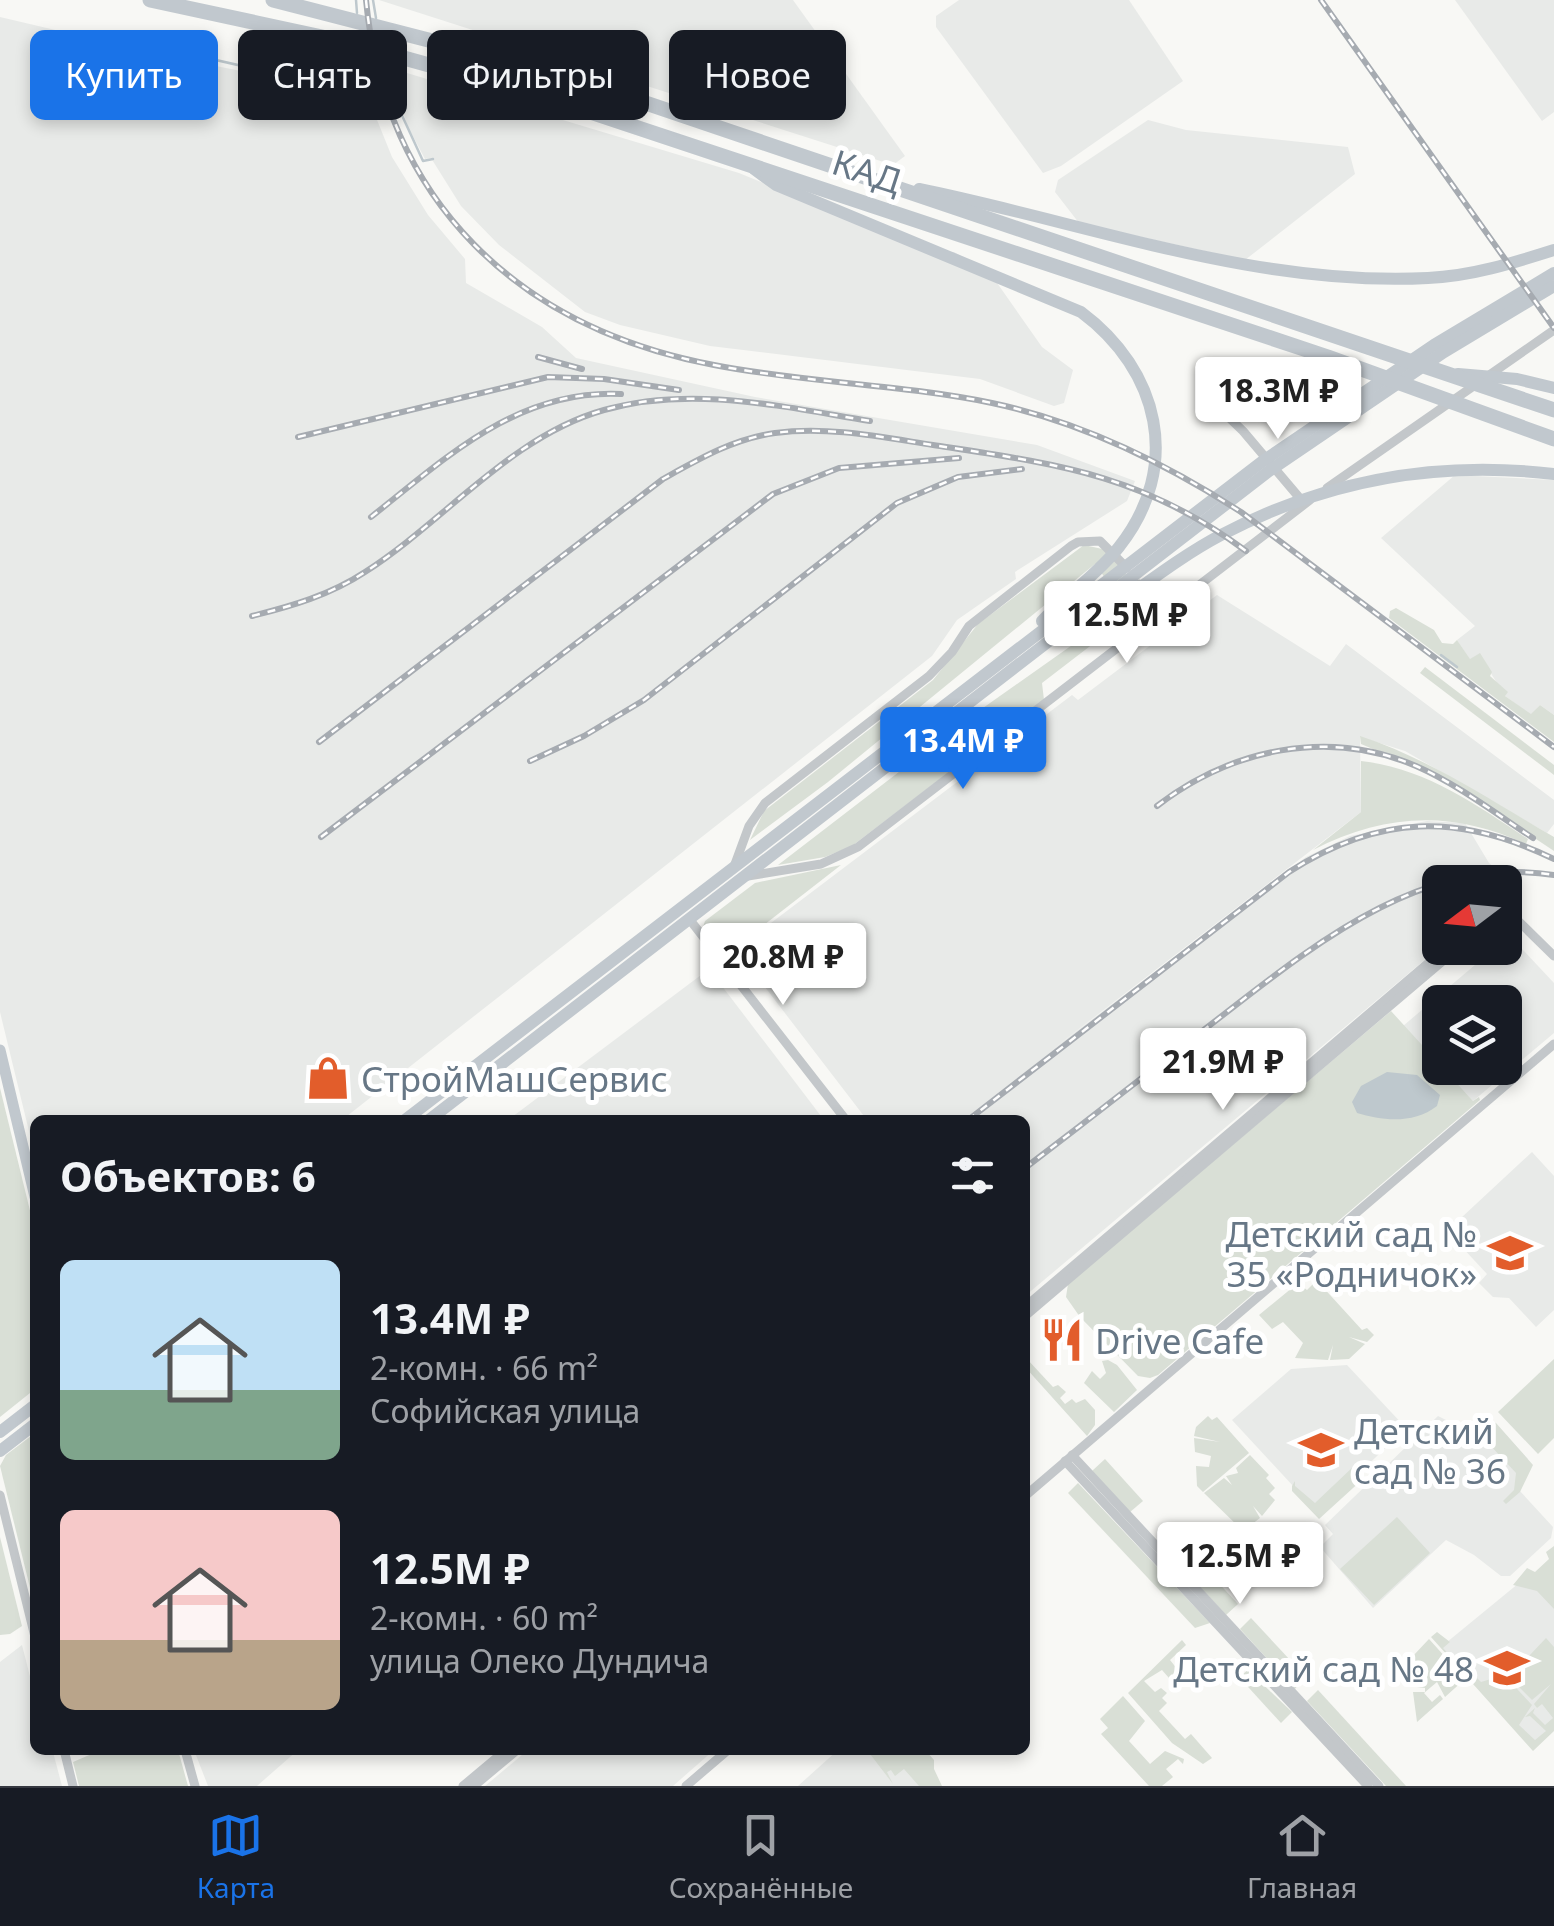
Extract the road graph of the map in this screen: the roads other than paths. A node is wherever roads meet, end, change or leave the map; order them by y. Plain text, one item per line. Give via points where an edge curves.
1 (150, 0) edge
2 (273, 0) edge
3 (744, 162) junction
4 (864, 178) junction
5 (1554, 250) edge
6 (1554, 272) edge
7 (1554, 286) edge
8 (1554, 295) edge
9 (1499, 320) junction
10 (1554, 330) edge
11 (1450, 373) junction
12 (1554, 388) edge
13 (1220, 409) dead end
14 (1554, 410) edge
15 (1554, 439) edge
16 (1554, 474) edge
17 (1305, 504) junction
18 (1109, 586) junction
19 (1162, 613) junction
20 (735, 864) junction
21 (746, 876) junction
22 (690, 920) junction
23 (1522, 925) edge
24 (1554, 956) edge
25 (1426, 965) edge
26 (1438, 965) edge
27 (1554, 1044) edge
28 (0, 1050) edge
29 (410, 1115) edge
30 (436, 1115) edge
31 (842, 1115) edge
32 (30, 1176) edge
33 (1030, 1303) edge
34 (1030, 1312) edge
35 (30, 1409) edge
36 (30, 1428) edge
37 (0, 1432) edge
38 (0, 1451) edge
39 (1068, 1458) junction
40 (1030, 1492) edge
41 (0, 1495) edge
42 (30, 1616) edge
43 (65, 1755) edge
44 (187, 1755) edge
45 (500, 1755) edge
46 (511, 1755) edge
47 (722, 1755) edge
48 (73, 1786) edge
49 (195, 1786) edge
50 (464, 1786) edge
51 (474, 1786) edge
52 (686, 1786) edge
53 (1368, 1786) edge
54 (1380, 1786) edge

1 - 3 highway, КАД via 415,60
2 - 4 highway, КАД via 557,73
3 - 15 highway, КАД
3 - 18 main road via 776,185 1053,298 1118,344 1150,403 1155,469
4 - 5 main road via 1286,270 1460,274
4 - 11 highway, КАД
6 - 18 main road via 1324,417
7 - 9 main road
8 - 9 main road
9 - 18 main road via 1325,430
10 - 17 street
11 - 12 main road
11 - 14 highway, КАД
13 - 17 street
16 - 18 main road via 1446,469 1351,484
17 - 19 street
18 - 20 main road via 1024,642
18 - 21 main road via 1034,655
19 - 20 street via 1108,545 1078,542 969,626 929,676 765,803
19 - 21 street via 858,847 820,864
20 - 29 main road
21 - 22 main road
22 - 30 main road
22 - 31 street
23 - 24 street
25 - 33 street
26 - 34 street
27 - 39 street
28 - 32 street
35 - 37 main road
36 - 38 main road
39 - 40 street
39 - 53 street
39 - 54 street
41 - 42 street
43 - 48 street
44 - 49 street
45 - 50 street
46 - 51 street
47 - 52 street

